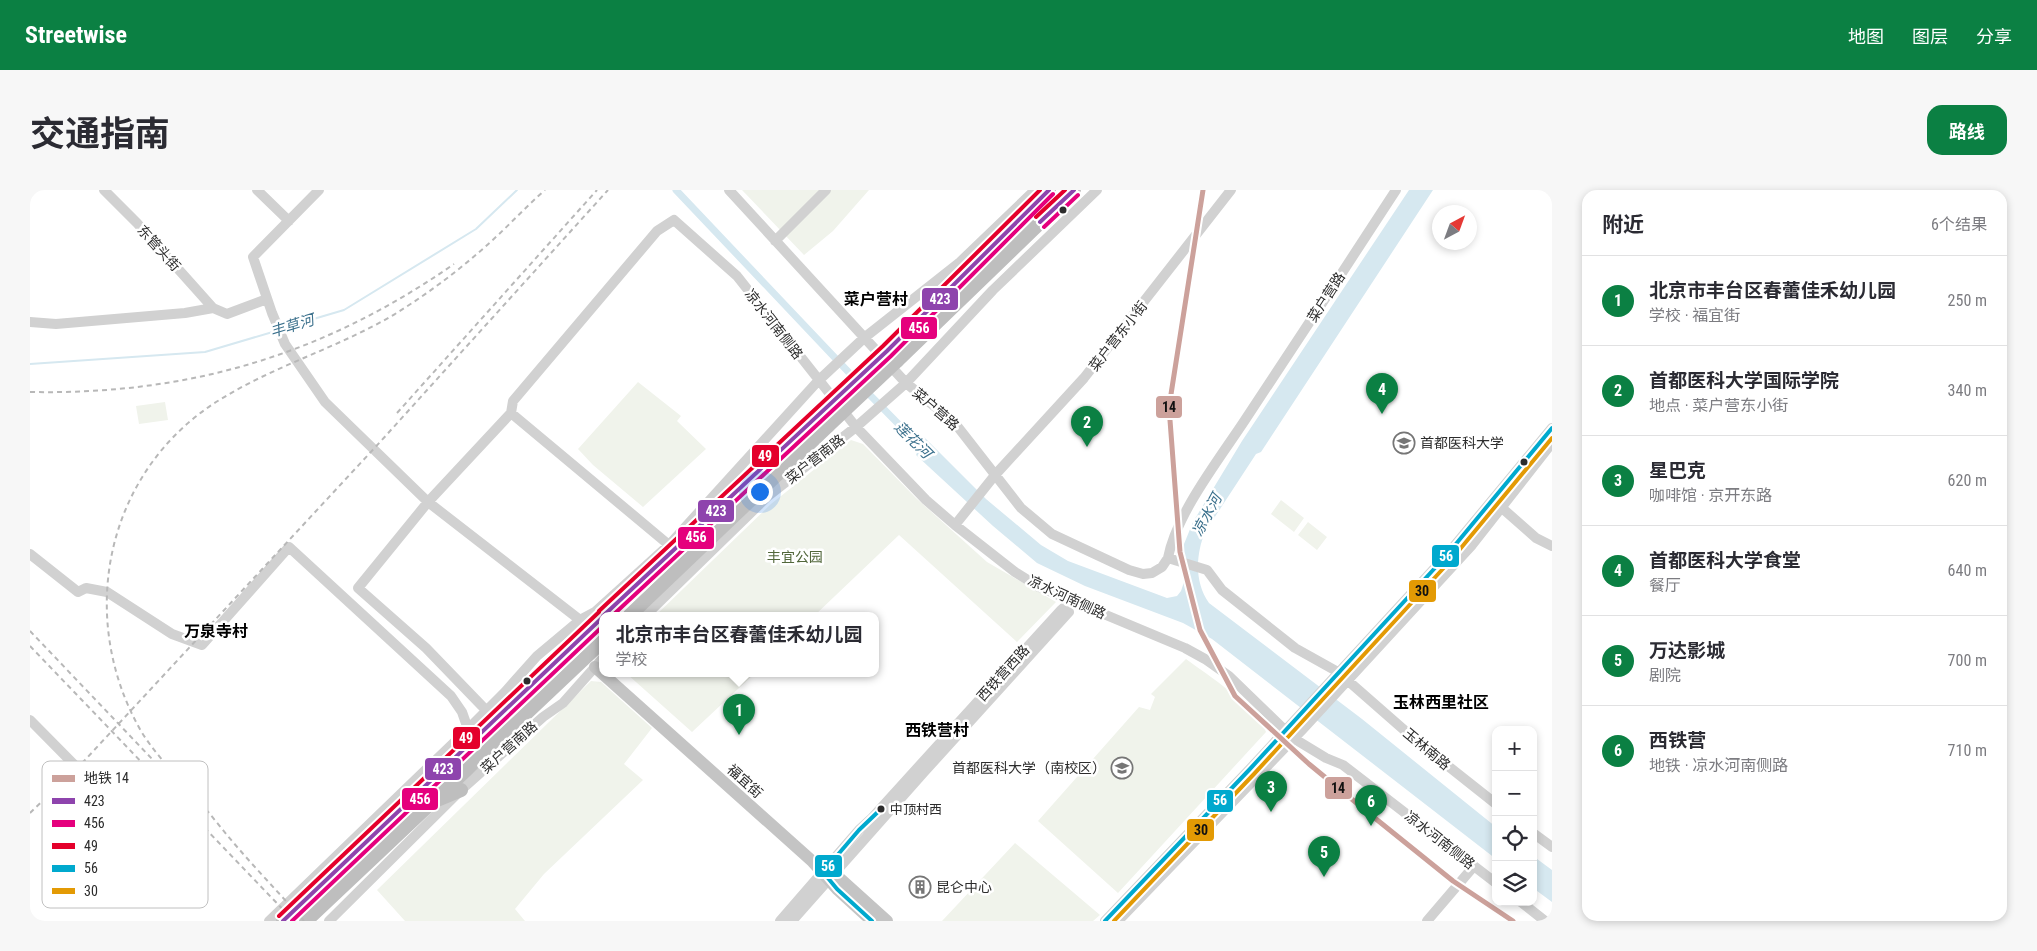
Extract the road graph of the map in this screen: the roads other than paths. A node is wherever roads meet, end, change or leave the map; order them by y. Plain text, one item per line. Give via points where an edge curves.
1 (104, 190) edge
2 (257, 190) edge
3 (319, 190) edge
4 (729, 190) edge
5 (826, 190) edge
6 (1035, 190) edge
7 (1049, 190) edge
8 (1074, 190) edge
9 (1097, 190) edge
10 (1231, 190) edge
11 (1396, 190) edge
12 (290, 221) junction
13 (775, 241) junction
14 (267, 299) junction
15 (213, 308) junction
16 (30, 322) edge
17 (864, 338) junction
18 (892, 356) junction
19 (818, 381) junction
20 (906, 383) junction
21 (511, 413) junction
22 (856, 428) junction
23 (1552, 428) edge
24 (1552, 443) edge
25 (995, 475) junction
26 (428, 502) junction
27 (1502, 508) junction
28 (955, 525) junction
29 (668, 545) junction
30 (1552, 546) edge
31 (30, 554) edge
32 (1170, 559) junction
33 (358, 588) junction
34 (348, 601) junction
35 (1069, 602) junction
36 (603, 612) edge
37 (604, 612) edge
38 (633, 612) edge
39 (649, 612) edge
40 (599, 615) edge
41 (599, 616) edge
42 (580, 620) junction
43 (599, 645) edge
44 (599, 663) edge
45 (1338, 672) junction
46 (616, 677) edge
47 (617, 677) edge
48 (1348, 680) junction
49 (482, 706) dead end
50 (30, 720) edge
51 (1288, 727) junction
52 (468, 729) junction
53 (1297, 734) junction
54 (71, 761) edge
55 (461, 790) junction
56 (1492, 801) edge
57 (428, 804) junction
58 (1537, 836) edge
59 (1552, 847) edge
60 (1474, 866) junction
61 (829, 873) junction
62 (1492, 880) edge
63 (1526, 906) edge
64 (269, 921) edge
65 (283, 921) edge
66 (306, 921) edge
67 (329, 921) edge
68 (780, 921) edge
69 (792, 921) edge
70 (872, 921) edge
71 (887, 921) edge
72 (1105, 921) edge
73 (1118, 921) edge
74 (1427, 921) edge
75 (1545, 921) edge

1 - 15 street, 东管头街
2 - 12 street
3 - 12 street
4 - 13 street, 菜户营路
5 - 13 street
6 - 17 street via 959,263
7 - 18 highway, 菜户营南路
8 - 18 highway, 菜户营南路
9 - 20 street via 993,290
10 - 25 street, 菜户营东小街 via 1084,378
11 - 32 street, 菜户营路 via 1206,479 1176,529
12 - 14 street via 253,257
13 - 17 street, 菜户营路
14 - 15 street via 227,314
14 - 26 street via 285,344 325,402
15 - 16 street via 56,324
17 - 19 street, 菜户营南路
17 - 20 street, 菜户营路
18 - 37 highway, 菜户营南路, bridge via 817,416
18 - 38 highway, 菜户营南路, bridge via 828,426
19 - 21 street, 凉水河南侧路 via 737,276 674,220 657,231 513,401
19 - 22 street, 凉水河南侧路
19 - 29 street, 菜户营南路
20 - 22 street, 菜户营南路
20 - 25 street, 菜户营路 via 954,422
21 - 26 street
21 - 29 street
22 - 28 street, 凉水河南侧路
22 - 39 street, 菜户营南路 via 768,496
23 - 45 street via 1446,556
24 - 27 street
25 - 28 street, 菜户营东小街
25 - 32 street, 菜户营路 via 1027,513 1052,534 1087,552 1143,574 1152,573
26 - 33 street
26 - 42 street
27 - 30 street via 1536,538
27 - 48 street
28 - 35 street, 凉水河南侧路 via 1015,572
29 - 36 street, 菜户营南路
31 - 34 street via 78,592 86,588 107,592 172,634 202,645 289,547
32 - 45 street, 玉林南路 via 1207,570 1222,590 1296,648
33 - 34 street
33 - 49 street via 426,648
34 - 52 street via 452,696
35 - 51 street, 凉水河南侧路 via 1205,659
35 - 61 street, 西铁营西路 via 1070,612
40 - 42 street, 菜户营南路
41 - 65 highway, 菜户营南路
42 - 52 street, 菜户营南路 via 537,656
43 - 57 highway, 菜户营南路
44 - 55 street, 菜户营南路 via 563,703
45 - 48 street, 玉林南路
45 - 51 street
46 - 61 main road, 福宜街 via 812,861
47 - 61 main road, 福宜街
48 - 53 street
48 - 56 street, 玉林南路 via 1419,743
50 - 54 street
51 - 53 street, 凉水河南侧路
51 - 72 street
52 - 64 street, 菜户营南路
53 - 60 street, 凉水河南侧路 via 1326,758 1343,765
53 - 73 street
55 - 57 highway
55 - 67 street, 菜户营南路
57 - 66 highway, 菜户营南路
58 - 59 street
60 - 62 street, 凉水河南侧路
60 - 74 street
61 - 68 street, 西铁营西路
61 - 69 street, 西铁营西路
61 - 70 main road, 福宜街 via 837,889
61 - 71 main road, 福宜街
63 - 75 street

